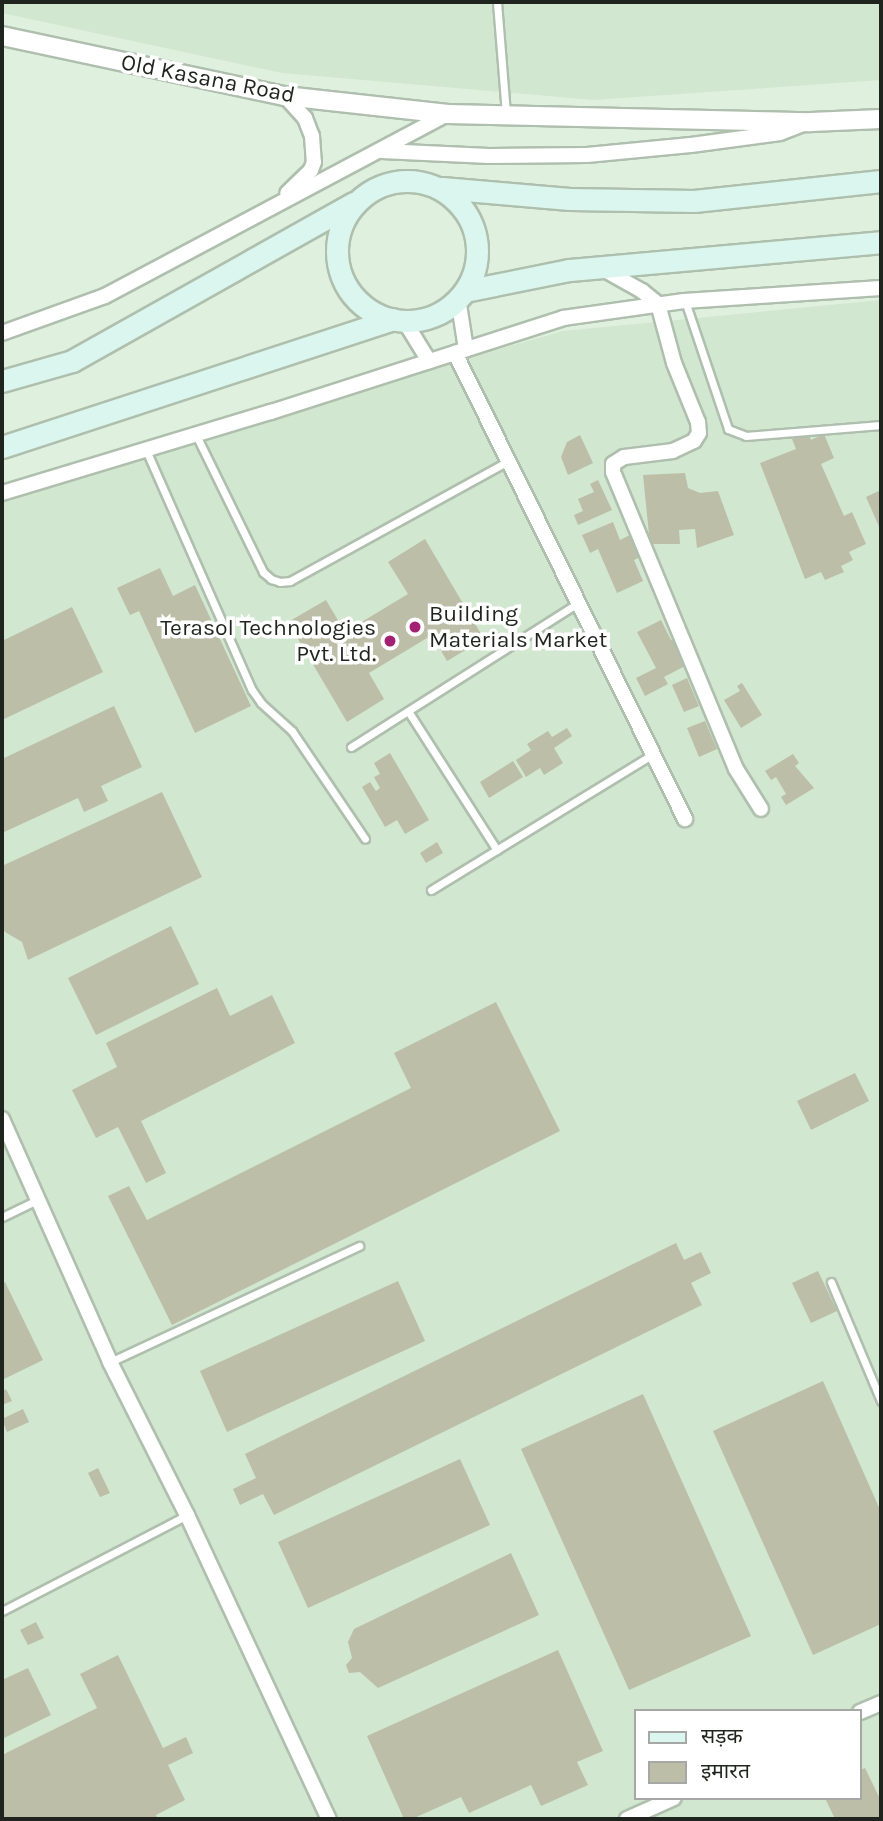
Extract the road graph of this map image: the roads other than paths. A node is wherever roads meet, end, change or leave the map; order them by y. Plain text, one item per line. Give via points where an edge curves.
1 (497, 2) edge
2 (2, 36) edge
3 (285, 96) junction
4 (448, 114) junction
5 (506, 114) junction
6 (881, 120) edge
7 (811, 122) junction
8 (381, 151) junction
9 (878, 180) edge
10 (442, 188) junction
11 (354, 203) junction
12 (273, 206) junction
13 (881, 242) edge
14 (601, 268) junction
15 (881, 288) edge
16 (462, 294) junction
17 (684, 301) junction
18 (658, 304) junction
19 (399, 321) junction
20 (2, 333) edge
21 (461, 351) junction
22 (429, 361) junction
23 (2, 381) edge
24 (881, 425) edge
25 (196, 435) junction
26 (2, 447) edge
27 (146, 450) junction
28 (508, 461) junction
29 (2, 493) edge
30 (578, 602) junction
31 (408, 711) junction
32 (351, 747) dead end
33 (653, 754) junction
34 (761, 809) dead end
35 (685, 819) dead end
36 (365, 839) dead end
37 (497, 850) junction
38 (431, 890) dead end
39 (2, 1119) edge
40 (39, 1199) junction
41 (2, 1217) edge
42 (359, 1246) dead end
43 (831, 1282) dead end
44 (110, 1362) junction
45 (881, 1401) edge
46 (187, 1515) junction
47 (2, 1611) edge
48 (881, 1703) edge
49 (862, 1711) edge
50 (670, 1800) edge
51 (328, 1819) edge
52 (627, 1819) edge

1 - 5 lane
2 - 3 street, Old Kasana Road
3 - 4 street, Old Kasana Road
3 - 12 street via 305,118 314,162 303,180
4 - 5 street, Old Kasana Road
4 - 8 street
5 - 7 street, Old Kasana Road
6 - 7 street, Old Kasana Road
7 - 8 street via 780,133 587,155
8 - 12 street
9 - 10 main road via 694,201 570,199
10 - 11 main road via 426,181 384,183
10 - 16 main road via 458,200 476,234 477,264
11 - 19 main road via 336,242 340,276 360,304 380,317
11 - 23 main road via 72,361
12 - 20 street via 105,296
13 - 14 main road
14 - 16 main road via 558,272
14 - 18 street
15 - 17 street
16 - 19 main road via 436,315
16 - 21 street
17 - 18 street
17 - 24 lane via 723,423 735,434
18 - 21 street via 563,318
18 - 34 street via 699,433 694,442 673,451 624,457 613,464 612,472 736,769
19 - 22 street
19 - 26 main road
21 - 22 street
21 - 28 street
22 - 25 street
25 - 27 street
25 - 28 lane via 263,572 280,582 290,581
27 - 29 street
27 - 36 lane via 252,690 292,731
28 - 30 street
30 - 31 lane
30 - 33 street
31 - 32 lane
31 - 37 lane
33 - 35 street
33 - 37 lane
37 - 38 lane
39 - 40 street
40 - 41 lane
40 - 44 street
42 - 44 lane
43 - 45 lane
44 - 46 street
46 - 47 lane
46 - 51 street
48 - 49 street
50 - 52 street

